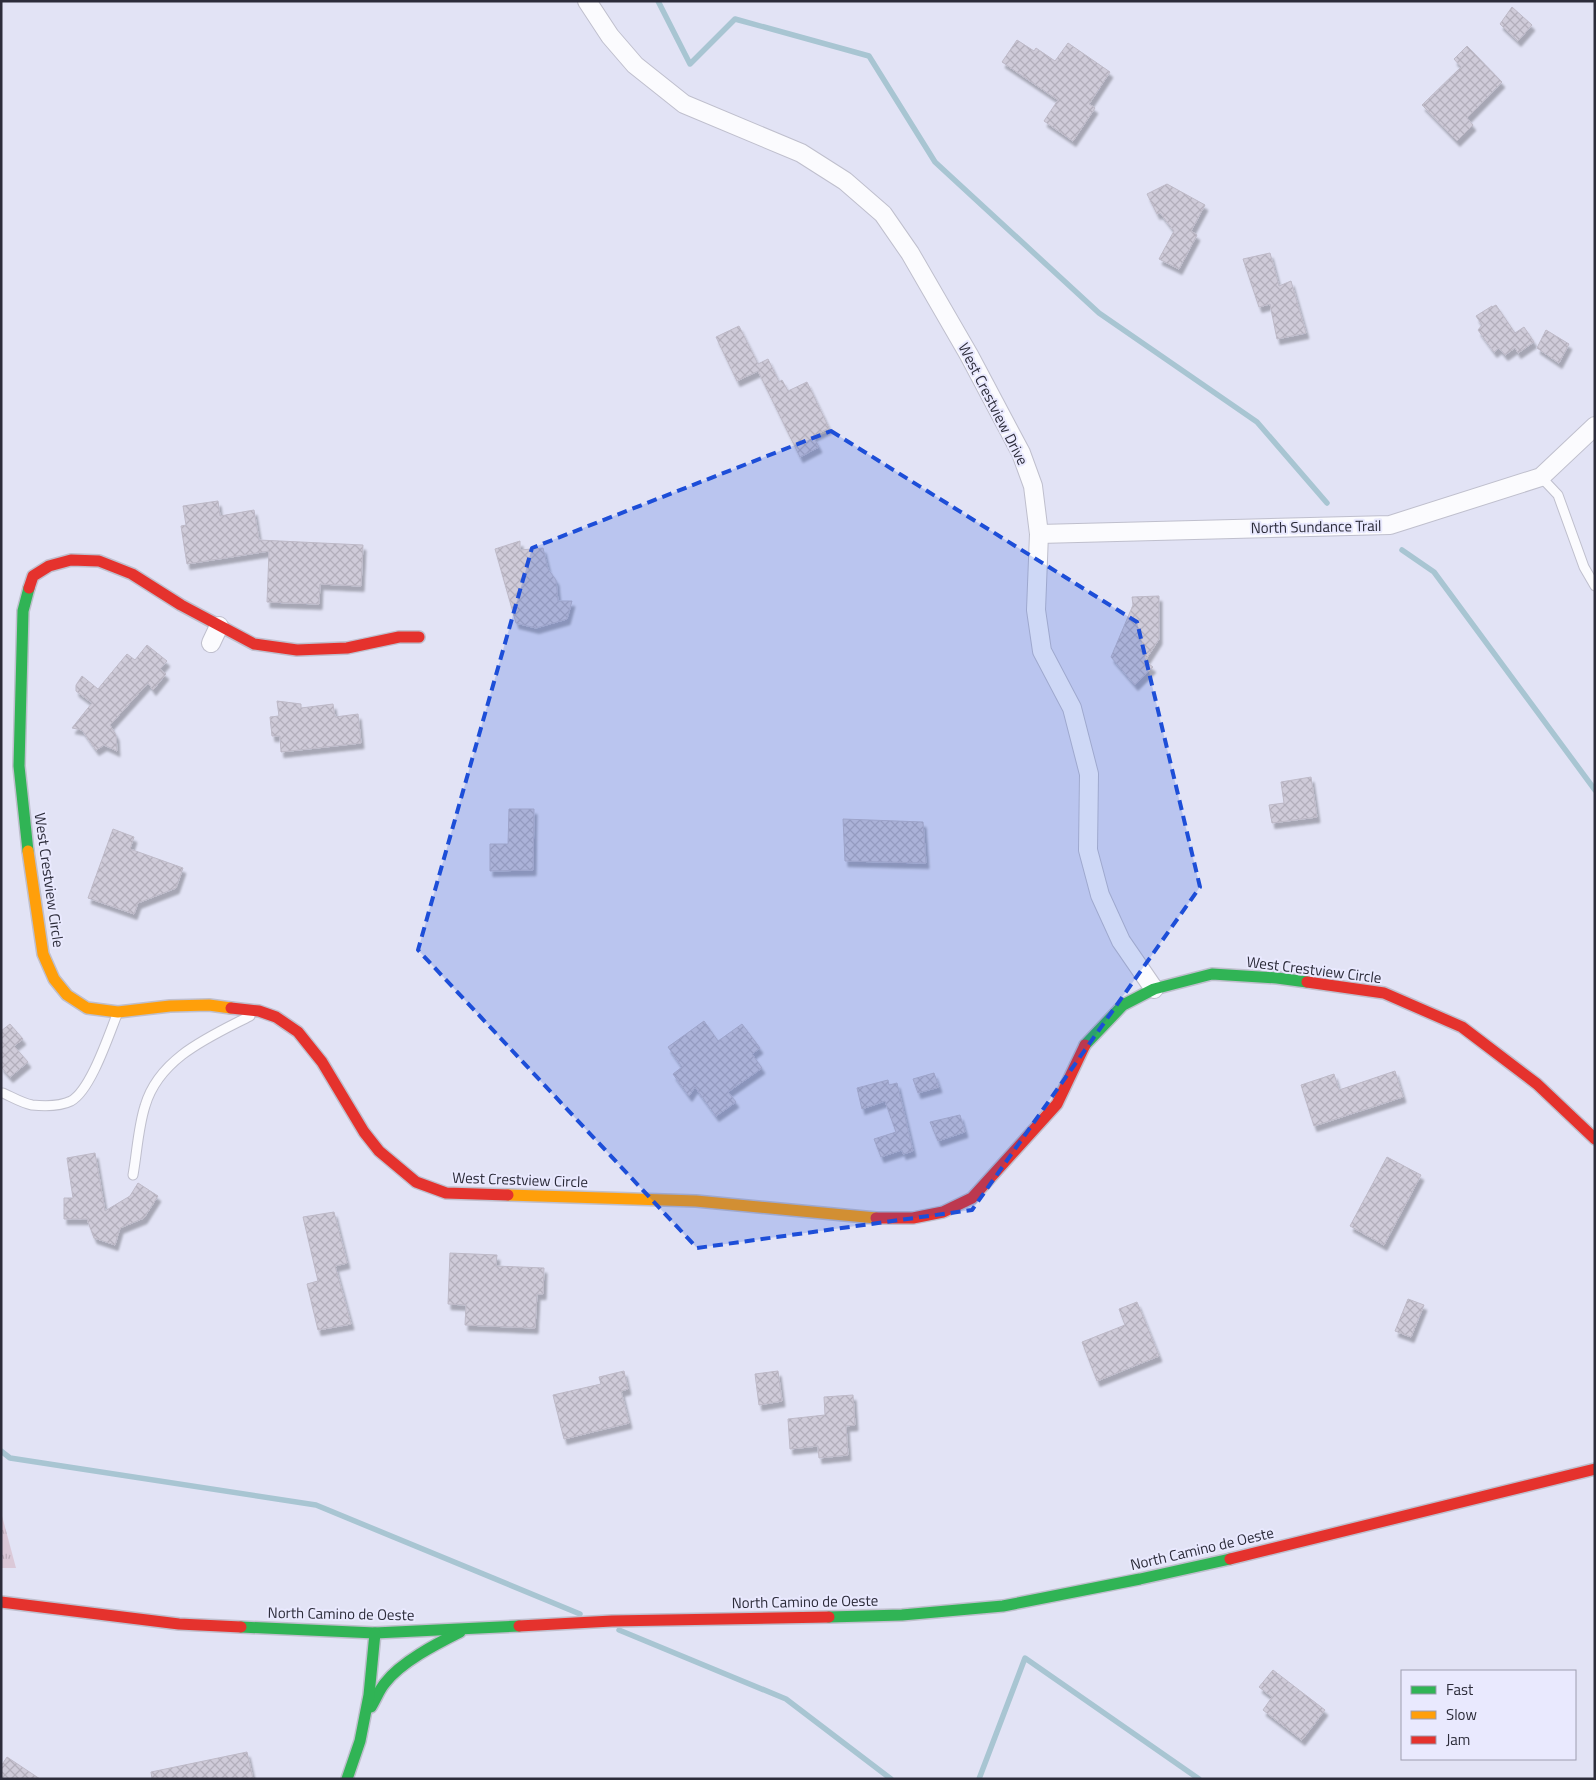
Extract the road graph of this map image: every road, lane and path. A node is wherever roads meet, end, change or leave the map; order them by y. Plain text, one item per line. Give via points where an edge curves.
1 (587, 1) edge
2 (1595, 426) edge
3 (1541, 477) junction
4 (1039, 534) junction
5 (1595, 586) edge
6 (219, 626) junction
7 (419, 637) dead end
8 (211, 643) dead end
9 (1154, 989) junction
10 (259, 1011) junction
11 (118, 1012) junction
12 (3, 1094) dead end
13 (1595, 1139) edge
14 (133, 1175) dead end
15 (1595, 1468) edge
16 (1, 1602) edge
17 (468, 1629) junction
18 (375, 1633) junction
19 (365, 1717) junction
20 (347, 1779) edge

1 - 4 street, West Crestview Drive via 610,36 635,65 684,104 802,154 845,181 883,214 910,253 969,355 1021,453 1033,486
2 - 3 street, North Sundance Trail
3 - 4 street, North Sundance Trail via 1390,525
3 - 5 lane via 1558,495 1584,567
4 - 9 street, West Crestview Drive via 1036,610 1042,651 1072,708 1088,774 1088,850 1100,895 1121,941
6 - 7 street, West Crestview Circle via 254,644 297,650 348,648 399,637
6 - 8 street
6 - 11 street, West Crestview Circle via 132,574 99,561 71,560 49,566 33,576 27,593 23,611 19,766 44,954 54,979 67,995 87,1008
9 - 10 street, West Crestview Circle via 1123,1005 1084,1046 1057,1104 972,1198 943,1212 885,1219 696,1200 446,1193 416,1182 379,1151 322,1062 298,1032 276,1017
9 - 13 street, West Crestview Circle via 1212,974 1277,978 1384,994 1462,1027 1537,1084
10 - 11 street, West Crestview Circle via 199,1005
10 - 14 lane via 198,1043 156,1082 144,1107
11 - 12 lane via 85,1088 70,1101 31,1104
15 - 17 street, North Camino de Oeste via 1233,1558 1003,1606 902,1615 612,1621
16 - 18 street, North Camino de Oeste via 179,1624
17 - 18 street, North Camino de Oeste
17 - 19 street via 445,1639 386,1681
18 - 19 street
19 - 20 street

